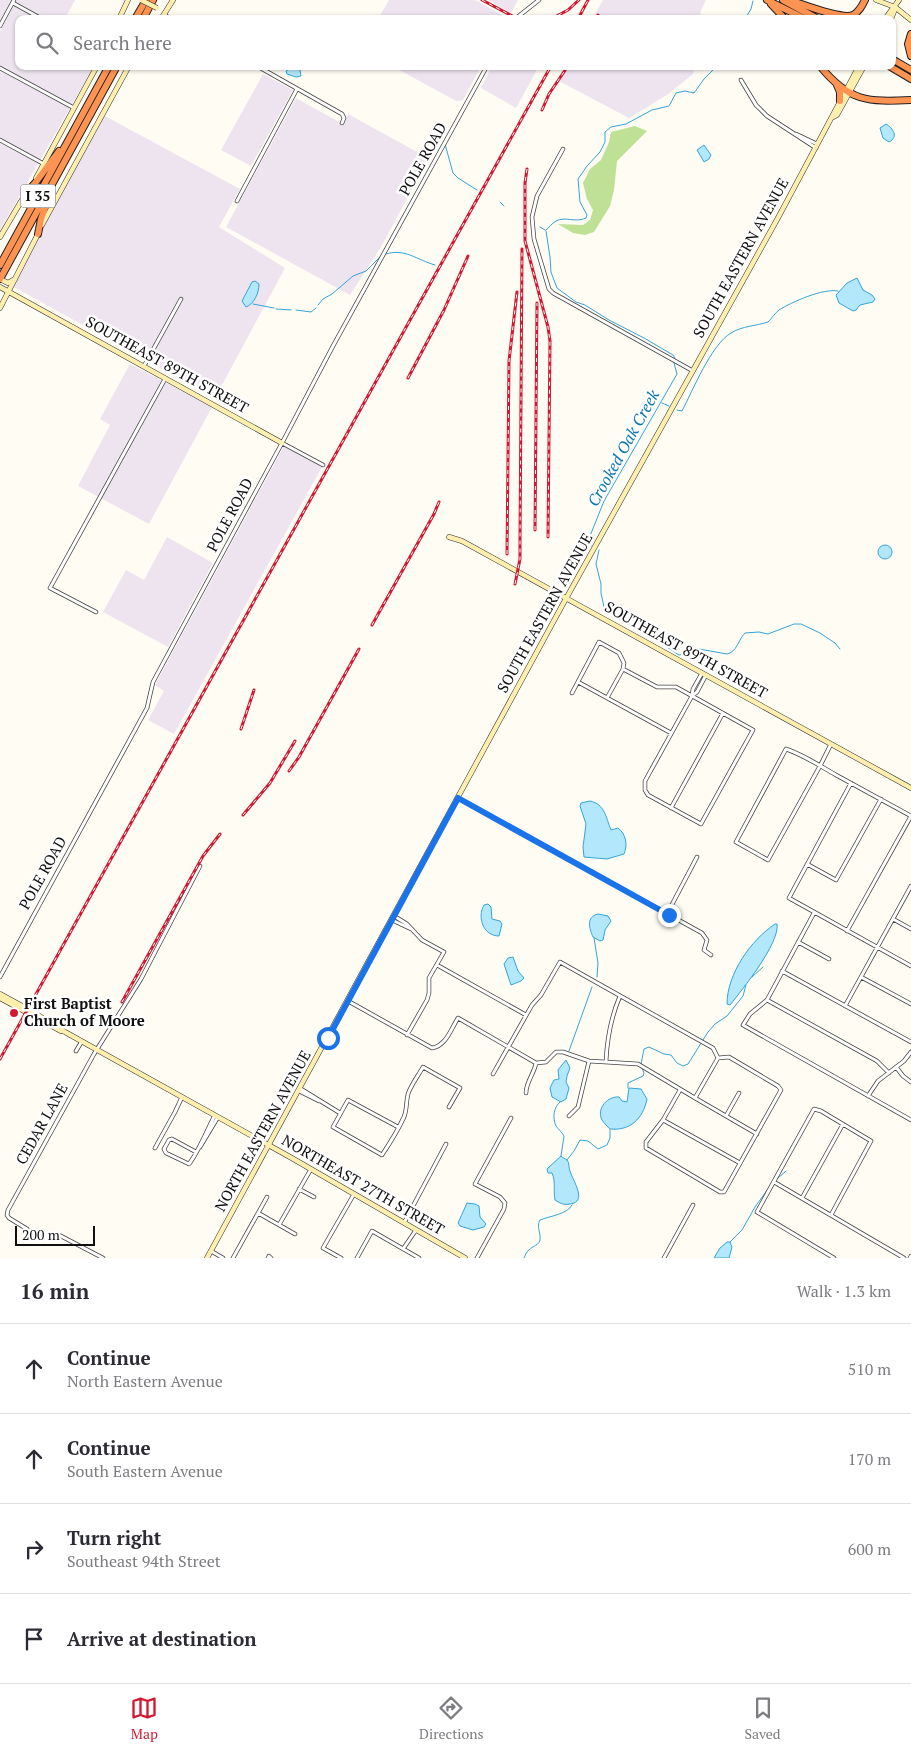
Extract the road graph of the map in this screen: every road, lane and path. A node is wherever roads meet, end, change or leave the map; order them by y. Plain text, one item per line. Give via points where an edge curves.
1 (128, 0) edge
2 (141, 0) edge
3 (146, 0) edge
4 (153, 0) edge
5 (173, 0) edge
6 (539, 0) edge
7 (767, 0) edge
8 (783, 0) edge
9 (789, 0) edge
10 (876, 0) edge
11 (899, 0) edge
12 (13, 1) edge
13 (863, 2) edge
14 (895, 7) junction
15 (164, 14) joint
16 (36, 15) edge
17 (121, 15) edge
18 (137, 15) edge
19 (145, 15) edge
20 (520, 15) edge
21 (781, 15) edge
22 (797, 15) edge
23 (811, 15) edge
24 (842, 15) edge
25 (852, 15) edge
26 (889, 15) edge
27 (892, 15) edge
28 (911, 20) edge
29 (0, 26) edge
30 (910, 36) edge
31 (911, 56) edge
32 (896, 61) edge
33 (0, 68) edge
34 (96, 70) edge
35 (107, 70) edge
36 (114, 70) edge
37 (127, 70) edge
38 (264, 70) edge
39 (485, 70) edge
40 (824, 70) edge
41 (857, 70) edge
42 (861, 70) edge
43 (896, 70) edge
44 (911, 70) edge
45 (911, 79) edge
46 (741, 80) dead end
47 (836, 82) junction
48 (298, 89) junction
49 (848, 91) junction
50 (911, 100) edge
51 (840, 101) junction
52 (74, 109) junction
53 (833, 118) junction
54 (342, 123) dead end
55 (75, 128) junction
56 (0, 140) edge
57 (817, 146) junction
58 (563, 149) dead end
59 (44, 164) junction
60 (56, 178) junction
61 (25, 194) junction
62 (237, 200) dead end
63 (38, 234) junction
64 (0, 237) edge
65 (0, 265) edge
66 (1, 278) edge
67 (16, 278) junction
68 (0, 287) edge
69 (9, 292) junction
70 (0, 298) edge
71 (181, 299) dead end
72 (1, 306) edge
73 (144, 366) junction
74 (693, 371) junction
75 (166, 378) junction
76 (282, 443) junction
77 (323, 465) dead end
78 (449, 537) dead end
79 (566, 599) junction
80 (96, 612) dead end
81 (623, 669) junction
82 (704, 674) junction
83 (578, 682) junction
84 (572, 693) dead end
85 (692, 696) junction
86 (607, 698) junction
87 (723, 713) junction
88 (671, 733) junction
89 (831, 744) junction
90 (820, 766) junction
91 (851, 783) junction
92 (911, 788) edge
93 (458, 798) junction
94 (881, 799) junction
95 (671, 808) junction
96 (911, 816) edge
97 (697, 857) dead end
98 (425, 858) joint
99 (806, 864) junction
100 (200, 866) dead end
101 (910, 889) edge
102 (814, 913) junction
103 (667, 914) junction
104 (393, 918) junction
105 (893, 919) junction
106 (911, 929) edge
107 (848, 931) junction
108 (798, 942) junction
109 (877, 948) junction
110 (712, 956) dead end
111 (829, 959) dead end
112 (437, 965) junction
113 (911, 966) edge
114 (782, 972) junction
115 (0, 977) edge
116 (861, 977) junction
117 (0, 994) edge
118 (620, 996) junction
119 (0, 998) edge
120 (767, 1000) junction
121 (348, 1001) junction
122 (911, 1004) edge
123 (845, 1006) junction
124 (526, 1016) junction
125 (65, 1032) junction
126 (407, 1035) junction
127 (82, 1042) junction
128 (911, 1042) edge
129 (508, 1047) junction
130 (97, 1050) junction
131 (76, 1052) dead end
132 (911, 1052) edge
133 (718, 1058) junction
134 (589, 1061) junction
135 (606, 1062) junction
136 (536, 1063) junction
137 (896, 1067) junction
138 (889, 1073) junction
139 (493, 1074) dead end
140 (911, 1082) edge
141 (300, 1090) junction
142 (680, 1090) junction
143 (526, 1093) dead end
144 (739, 1093) dead end
145 (182, 1096) junction
146 (868, 1096) junction
147 (695, 1098) junction
148 (449, 1107) dead end
149 (340, 1113) junction
150 (216, 1116) junction
151 (569, 1116) dead end
152 (726, 1116) junction
153 (511, 1118) dead end
154 (663, 1120) junction
155 (911, 1120) edge
156 (843, 1124) junction
157 (398, 1127) junction
158 (757, 1134) junction
159 (446, 1144) dead end
160 (270, 1145) junction
161 (155, 1148) dead end
162 (196, 1152) junction
163 (740, 1163) junction
164 (311, 1169) junction
165 (774, 1182) junction
166 (299, 1189) junction
167 (354, 1194) junction
168 (267, 1197) dead end
169 (314, 1197) dead end
170 (802, 1198) junction
171 (693, 1205) dead end
172 (258, 1213) junction
173 (831, 1215) junction
174 (404, 1223) junction
175 (279, 1225) junction
176 (27, 1229) dead end
177 (415, 1229) junction
178 (294, 1234) dead end
179 (59, 1235) dead end
180 (403, 1249) junction
181 (211, 1251) junction
182 (103, 1258) edge
183 (207, 1258) edge
184 (223, 1258) edge
185 (233, 1258) edge
186 (341, 1258) edge
187 (357, 1258) edge
188 (419, 1258) edge
189 (465, 1258) edge
190 (477, 1258) edge
191 (664, 1258) edge
192 (834, 1258) edge
193 (904, 1258) edge

1 - 17 main road
2 - 15 main road, bridge
3 - 18 highway
4 - 19 highway
5 - 15 main road
6 - 20 street
7 - 21 highway
7 - 22 highway
8 - 23 highway
9 - 24 highway
10 - 14 main road
11 - 14 main road
12 - 16 street
12 - 29 street
13 - 25 highway via 856,14
14 - 26 main road
14 - 27 main road
14 - 28 main road
30 - 31 highway via 908,47
32 - 44 highway
33 - 52 street
34 - 52 main road
35 - 55 highway, I 35
36 - 60 highway, I 35
37 - 63 main road
38 - 48 street
39 - 76 street, POLE ROAD
40 - 47 highway
41 - 49 main road, SOUTH EASTERN AVENUE
42 - 49 main road, SOUTH EASTERN AVENUE
43 - 45 highway
46 - 57 street via 760,110
47 - 49 highway
47 - 51 highway
48 - 54 street via 342,114
48 - 62 street
49 - 50 highway via 852,95 883,102
49 - 51 main road, SOUTH EASTERN AVENUE
49 - 53 main road, SOUTH EASTERN AVENUE
51 - 53 main road, SOUTH EASTERN AVENUE
52 - 59 main road
53 - 57 main road, SOUTH EASTERN AVENUE
55 - 61 highway
55 - 65 highway, I 35
56 - 59 street
57 - 74 main road, SOUTH EASTERN AVENUE
58 - 74 street via 537,196 532,217 534,239 549,289
59 - 61 main road
60 - 63 highway
60 - 66 highway, I 35
61 - 64 main road
63 - 67 main road
66 - 67 main road via 8,283
67 - 69 main road
68 - 69 main road, SOUTHEAST 89TH STREET
69 - 72 main road
69 - 73 main road, SOUTHEAST 89TH STREET
70 - 72 main road
71 - 73 street
73 - 75 main road, SOUTHEAST 89TH STREET
74 - 79 main road, SOUTH EASTERN AVENUE
75 - 76 main road, SOUTHEAST 89TH STREET
75 - 80 street via 50,588
76 - 77 street, SOUTHEAST 89TH STREET
76 - 115 street, POLE ROAD via 153,682 146,708
78 - 79 main road, SOUTHEAST 89TH STREET via 462,541
79 - 82 main road, SOUTHEAST 89TH STREET
79 - 93 main road, SOUTH EASTERN AVENUE
81 - 83 street via 621,655 600,642
81 - 85 street via 657,687 674,686
81 - 86 street
82 - 85 street
82 - 89 main road, SOUTHEAST 89TH STREET
83 - 84 street
83 - 86 street
85 - 87 street
85 - 88 street
86 - 88 street
87 - 95 street
87 - 95 street via 753,730 701,824
88 - 95 street via 645,781 648,795
89 - 90 street
89 - 92 main road, SOUTHEAST 89TH STREET
90 - 90 street via 768,860 736,842 786,748
90 - 91 street
91 - 94 street
91 - 99 street
93 - 98 main road, SOUTH EASTERN AVENUE
93 - 103 street
94 - 96 street
94 - 99 street via 836,880
96 - 107 street
97 - 103 street
98 - 104 main road, NORTH EASTERN AVENUE
99 - 102 street via 789,898
100 - 130 street via 141,979
101 - 105 street
102 - 107 street
102 - 108 street
103 - 110 street via 702,933 707,940 704,950
104 - 112 street via 407,924 422,940 444,952
104 - 121 main road, NORTH EASTERN AVENUE
105 - 106 street
105 - 109 street
107 - 109 street
108 - 111 street
108 - 114 street
109 - 113 street
109 - 116 street
112 - 124 street
112 - 126 street via 429,978 427,1000
114 - 120 street
114 - 123 street
116 - 122 street
116 - 123 street
117 - 125 main road, NORTHEAST 27TH STREET
118 - 124 street via 560,962
118 - 133 street via 713,1048
118 - 135 street via 611,1023
119 - 125 main road, NORTHEAST 27TH STREET
120 - 138 street via 877,1061
120 - 146 street via 750,1014 743,1025
121 - 126 street
121 - 141 main road, NORTH EASTERN AVENUE
123 - 128 street
124 - 129 street
125 - 127 main road, NORTHEAST 27TH STREET
126 - 129 street via 427,1046 437,1047 443,1043 458,1018
127 - 130 main road, NORTHEAST 27TH STREET
127 - 131 street
129 - 136 street
129 - 139 street
130 - 145 main road, NORTHEAST 27TH STREET
130 - 176 street, CEDAR LANE via 8,1210 9,1218
132 - 137 street
133 - 147 street
133 - 158 street via 729,1057 781,1088
134 - 135 street
134 - 136 street via 556,1052 546,1062
134 - 151 street via 578,1107
135 - 142 street via 638,1064
136 - 143 street
137 - 138 street
137 - 140 street
138 - 146 street via 876,1083
141 - 149 street
141 - 160 main road, NORTH EASTERN AVENUE
142 - 147 street
142 - 154 street
144 - 152 street
145 - 150 main road, NORTHEAST 27TH STREET
145 - 161 street
146 - 155 street
147 - 152 street
148 - 157 street via 460,1088 423,1067 409,1092 406,1111
149 - 157 street via 348,1100
149 - 157 street via 333,1127 382,1155
150 - 160 main road, NORTHEAST 27TH STREET
150 - 162 street
152 - 158 street
153 - 190 street via 475,1184 505,1203
154 - 163 street
154 - 163 street via 646,1142 646,1148 720,1192 726,1190
156 - 165 street via 814,1109
156 - 170 street
156 - 173 street via 871,1141
158 - 163 street
159 - 174 street
160 - 164 main road, NORTHEAST 27TH STREET
160 - 181 main road, NORTH EASTERN AVENUE
162 - 162 street via 187,1164 164,1149 172,1139
164 - 166 street
164 - 167 main road, NORTHEAST 27TH STREET
165 - 170 street
165 - 192 street via 757,1212
166 - 169 street
166 - 175 street
167 - 174 main road, NORTHEAST 27TH STREET
167 - 186 street via 323,1248
168 - 172 street
170 - 173 street
171 - 191 street
172 - 175 street
172 - 185 street
173 - 193 street
174 - 177 main road, NORTHEAST 27TH STREET
175 - 178 street
177 - 180 street
177 - 189 main road, NORTHEAST 27TH STREET
179 - 182 street
180 - 187 street via 372,1231
180 - 188 street
181 - 183 main road, NORTH EASTERN AVENUE
181 - 184 street

